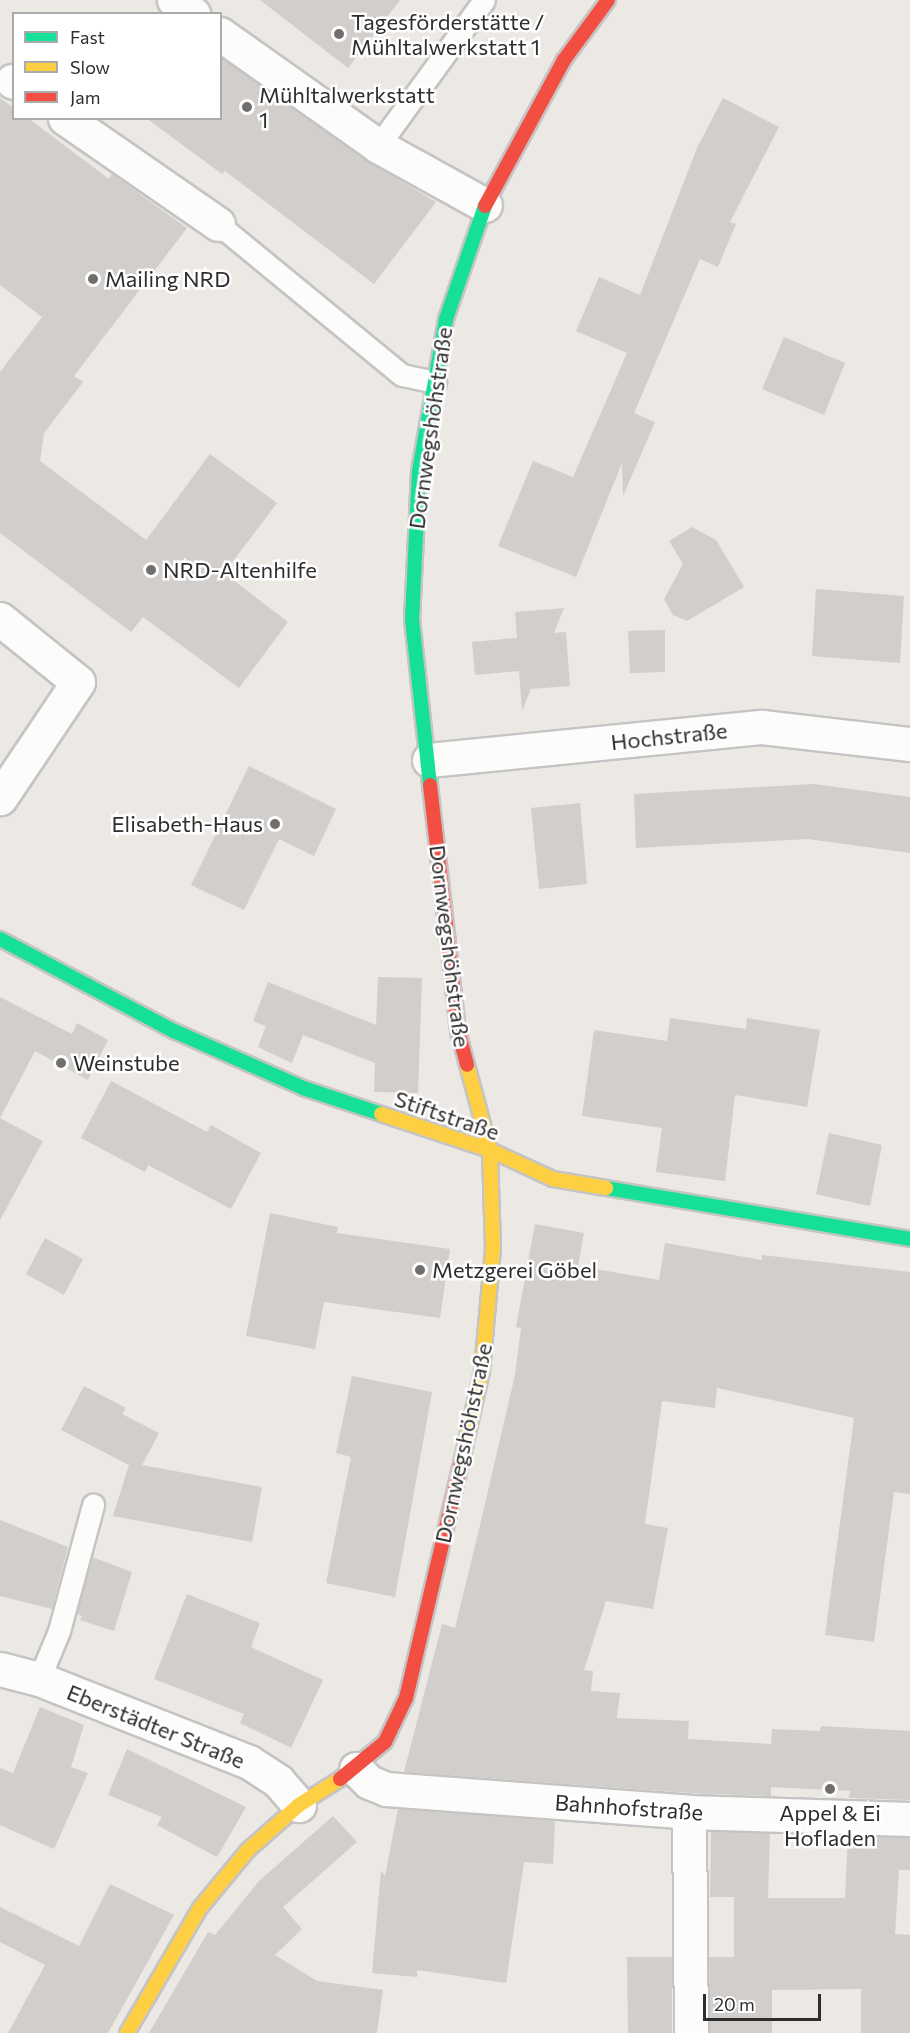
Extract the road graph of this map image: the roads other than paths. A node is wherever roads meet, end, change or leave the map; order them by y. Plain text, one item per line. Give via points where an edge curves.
1 (174, 0) edge
2 (484, 0) edge
3 (608, 0) edge
4 (190, 12) edge
5 (222, 35) edge
6 (69, 120) edge
7 (378, 146) junction
8 (484, 205) junction
9 (218, 224) joint
10 (435, 382) junction
11 (0, 619) edge
12 (910, 744) edge
13 (429, 760) junction
14 (0, 798) edge
15 (0, 939) edge
16 (490, 1150) junction
17 (910, 1239) edge
18 (93, 1505) dead end
19 (0, 1669) edge
20 (39, 1679) junction
21 (356, 1769) junction
22 (299, 1806) junction
23 (688, 1812) junction
24 (910, 1820) edge
25 (127, 2033) edge
26 (691, 2033) edge

1 - 4 street
2 - 7 lane
3 - 8 street, Dornwegshöhstraße via 564,60
5 - 7 street
6 - 9 street
7 - 8 street
8 - 10 street, Dornwegshöhstraße via 446,319
9 - 10 lane via 402,375
10 - 13 street, Dornwegshöhstraße via 419,471 413,542 412,620
11 - 14 street via 78,682
12 - 13 street, Hochstraße via 762,727
13 - 16 street, Dornwegshöhstraße via 458,1031
15 - 16 street, Stiftstraße via 174,1031 292,1084
16 - 17 street, Stiftstraße via 553,1179
16 - 21 street, Dornwegshöhstraße via 493,1248 482,1371 406,1698 385,1742
18 - 20 lane via 59,1631
19 - 20 street, Eberstädter Straße
20 - 22 street, Eberstädter Straße via 249,1762 278,1781
21 - 22 street, Dornwegshöhstraße
21 - 23 street, Bahnhofstraße via 369,1782 386,1789
22 - 25 street, Dornwegshöhstraße via 248,1850 200,1908
23 - 24 street, Bahnhofstraße
23 - 26 street

